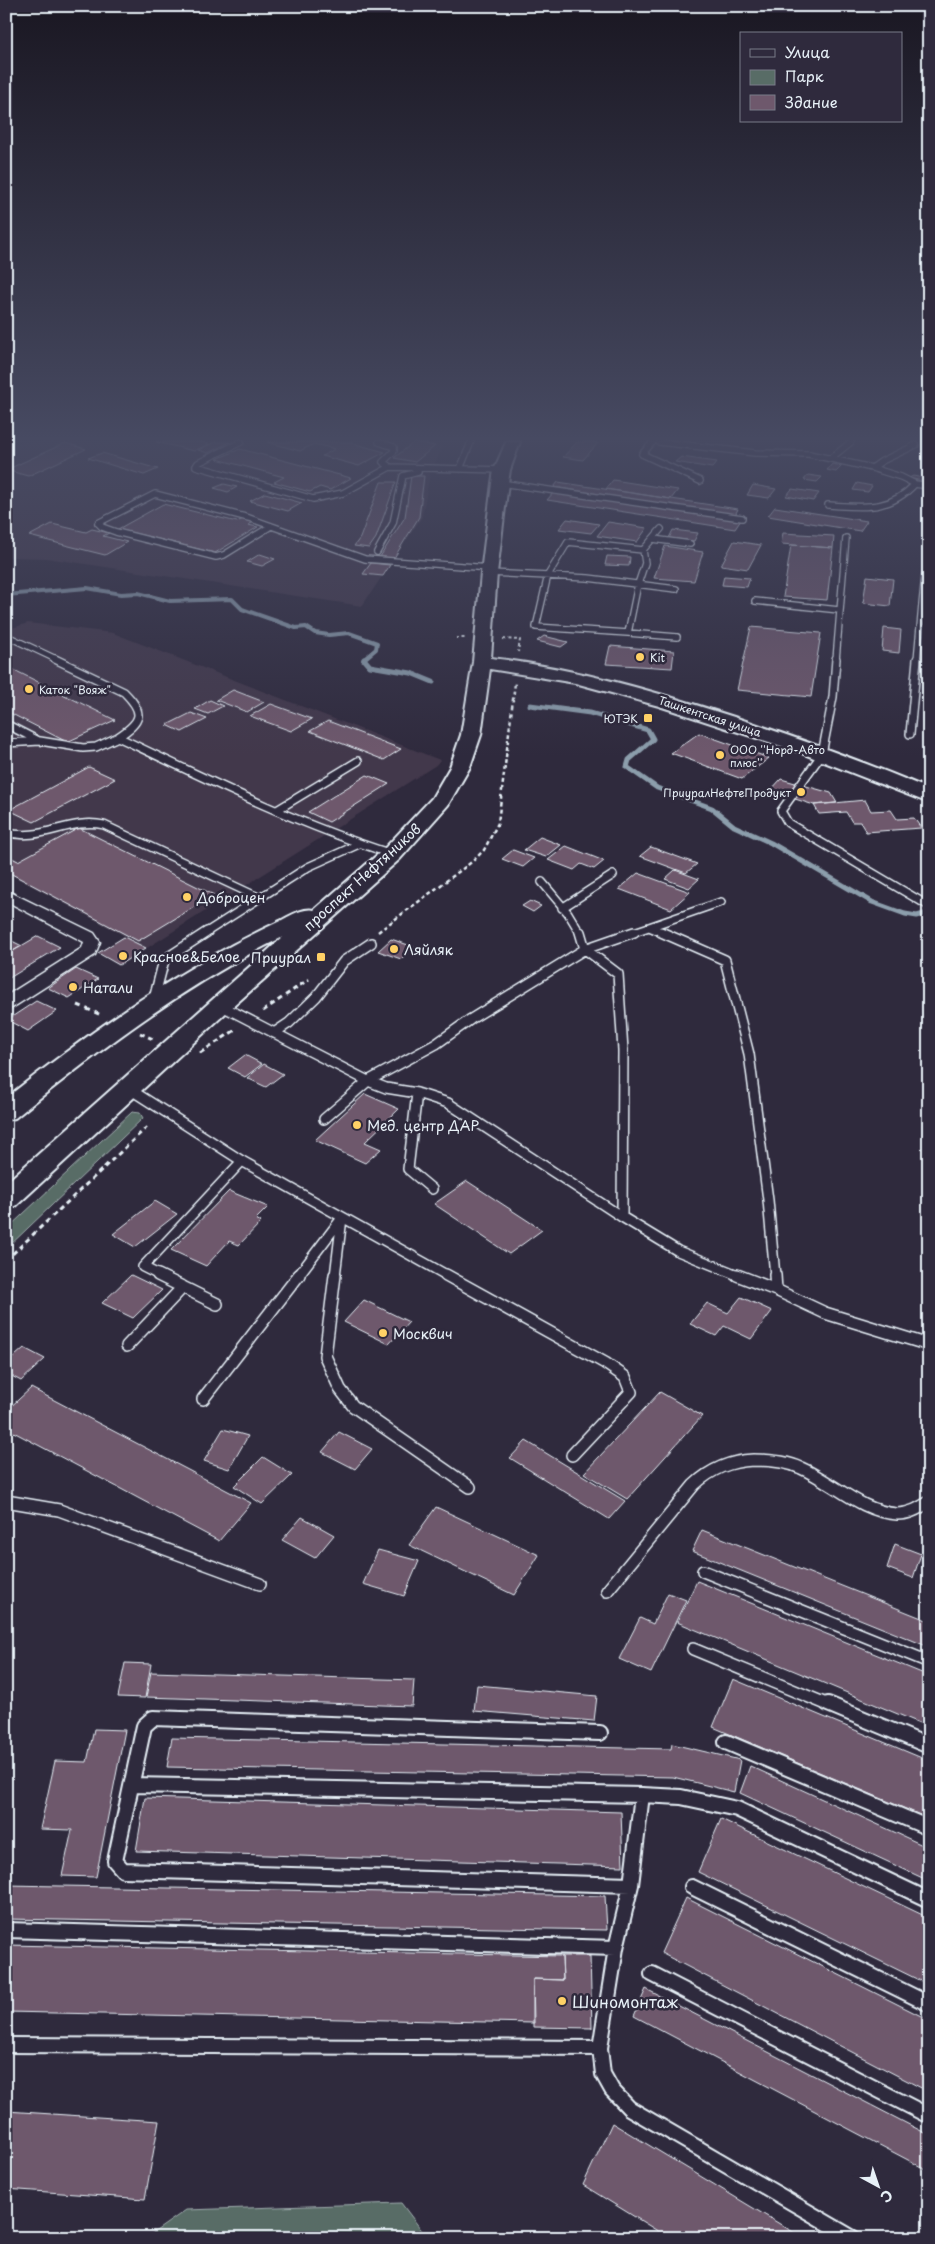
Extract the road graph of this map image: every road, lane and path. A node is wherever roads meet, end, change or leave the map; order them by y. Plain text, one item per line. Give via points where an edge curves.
1 (175, 547) edge
2 (237, 547) edge
3 (330, 547) edge
4 (380, 547) edge
5 (492, 547) edge
6 (565, 547) edge
7 (612, 547) edge
8 (646, 547) edge
9 (845, 547) edge
10 (643, 550) junction
11 (377, 552) dead end
12 (489, 571) junction
13 (548, 575) junction
14 (925, 575) dead end
15 (638, 584) junction
16 (676, 589) dead end
17 (755, 601) dead end
18 (925, 605) edge
19 (839, 610) junction
20 (628, 634) junction
21 (8, 636) dead end
22 (677, 637) dead end
23 (482, 662) junction
24 (6, 724) edge
25 (910, 734) dead end
26 (118, 738) junction
27 (40, 741) junction
28 (6, 743) edge
29 (822, 754) junction
30 (358, 761) dead end
31 (929, 797) edge
32 (277, 810) junction
33 (6, 832) edge
34 (359, 844) junction
35 (392, 854) junction
36 (613, 875) dead end
37 (542, 882) dead end
38 (6, 895) edge
39 (260, 898) junction
40 (721, 902) dead end
41 (331, 906) junction
42 (929, 906) edge
43 (562, 908) junction
44 (649, 927) junction
45 (371, 943) dead end
46 (585, 949) junction
47 (178, 986) junction
48 (154, 1002) junction
49 (223, 1002) junction
50 (6, 1004) edge
51 (274, 1033) junction
52 (384, 1072) junction
53 (368, 1081) junction
54 (128, 1088) junction
55 (386, 1088) junction
56 (417, 1093) junction
57 (6, 1112) edge
58 (324, 1119) dead end
59 (147, 1127) dead end
60 (242, 1161) junction
61 (432, 1189) dead end
62 (6, 1199) edge
63 (622, 1217) junction
64 (342, 1218) junction
65 (6, 1260) edge
66 (183, 1287) junction
67 (776, 1290) junction
68 (217, 1304) dead end
69 (929, 1345) edge
70 (127, 1346) dead end
71 (203, 1399) dead end
72 (572, 1454) dead end
73 (470, 1487) dead end
74 (6, 1501) edge
75 (929, 1502) edge
76 (703, 1571) dead end
77 (260, 1584) dead end
78 (607, 1591) dead end
79 (692, 1649) dead end
80 (929, 1662) edge
81 (600, 1733) dead end
82 (726, 1742) dead end
83 (929, 1746) edge
84 (132, 1785) junction
85 (642, 1795) junction
86 (929, 1828) edge
87 (631, 1885) junction
88 (692, 1887) dead end
89 (929, 1900) edge
90 (6, 1930) edge
91 (616, 1948) junction
92 (652, 1974) dead end
93 (929, 2004) edge
94 (6, 2045) edge
95 (600, 2048) junction
96 (929, 2116) edge
97 (853, 2238) edge

1 - 2 lane via 216,557
3 - 12 lane via 365,559
4 - 11 lane
5 - 12 main road, проспект Нефтяников
6 - 13 lane
7 - 10 lane
8 - 10 lane
9 - 19 lane
10 - 15 lane via 645,563
12 - 13 lane
12 - 23 main road, проспект Нефтяников
13 - 15 lane
13 - 20 lane via 536,627
14 - 18 lane
15 - 16 lane
15 - 20 lane
17 - 19 lane
18 - 25 lane
19 - 29 lane via 833,697
20 - 22 lane
21 - 26 lane via 124,692 137,705 140,715 131,729
23 - 29 main road, Ташкентская улица via 541,669 619,688
23 - 35 main road, проспект Нефтяников via 471,735 454,780 428,816
24 - 27 lane
26 - 27 lane via 96,747 83,748
26 - 32 lane
27 - 28 lane
29 - 31 main road, Ташкентская улица
29 - 42 lane via 784,805 781,811 784,817
30 - 32 lane
32 - 34 lane
33 - 39 lane via 30,836 80,823 104,825
34 - 35 lane
34 - 39 lane via 308,867
35 - 41 main road, проспект Нефтяников
36 - 43 lane
37 - 43 lane
38 - 50 street via 88,936 92,942 89,951
39 - 48 lane via 164,960
40 - 44 lane
41 - 47 main road via 270,933
41 - 49 main road, проспект Нефтяников
43 - 46 lane via 583,936
44 - 46 lane
44 - 67 lane via 725,960 749,1054
45 - 51 lane via 344,961 316,997
46 - 52 lane via 470,1019 436,1044
46 - 63 lane via 618,974 623,1050
47 - 48 main road
47 - 49 main road via 196,982 211,984 220,990
48 - 57 main road via 62,1066
49 - 51 lane
49 - 54 main road, проспект Нефтяников
51 - 53 lane
52 - 53 lane
52 - 55 lane
53 - 55 lane
53 - 58 lane
54 - 60 lane
54 - 62 main road, проспект Нефтяников
55 - 56 lane
56 - 61 lane via 408,1169
56 - 63 lane via 448,1104
59 - 65 path
60 - 64 lane
60 - 66 lane via 143,1267
63 - 67 lane via 678,1251
64 - 71 lane
64 - 72 lane via 625,1377 630,1392
64 - 73 lane via 325,1356 340,1389 353,1406
66 - 68 lane
66 - 70 lane
67 - 69 lane via 825,1313
74 - 77 lane via 59,1510
75 - 78 lane via 911,1512 892,1514 852,1498 801,1468 765,1460 728,1464 700,1480
76 - 80 lane
79 - 83 lane
81 - 84 lane via 152,1718 144,1726
82 - 86 lane
84 - 85 lane
84 - 87 lane via 115,1861 124,1870
85 - 87 lane
85 - 89 lane via 681,1797 737,1809
87 - 91 lane
88 - 93 lane
90 - 91 lane
91 - 95 lane
92 - 96 lane
94 - 95 lane
95 - 97 lane via 603,2074 612,2090 629,2108

